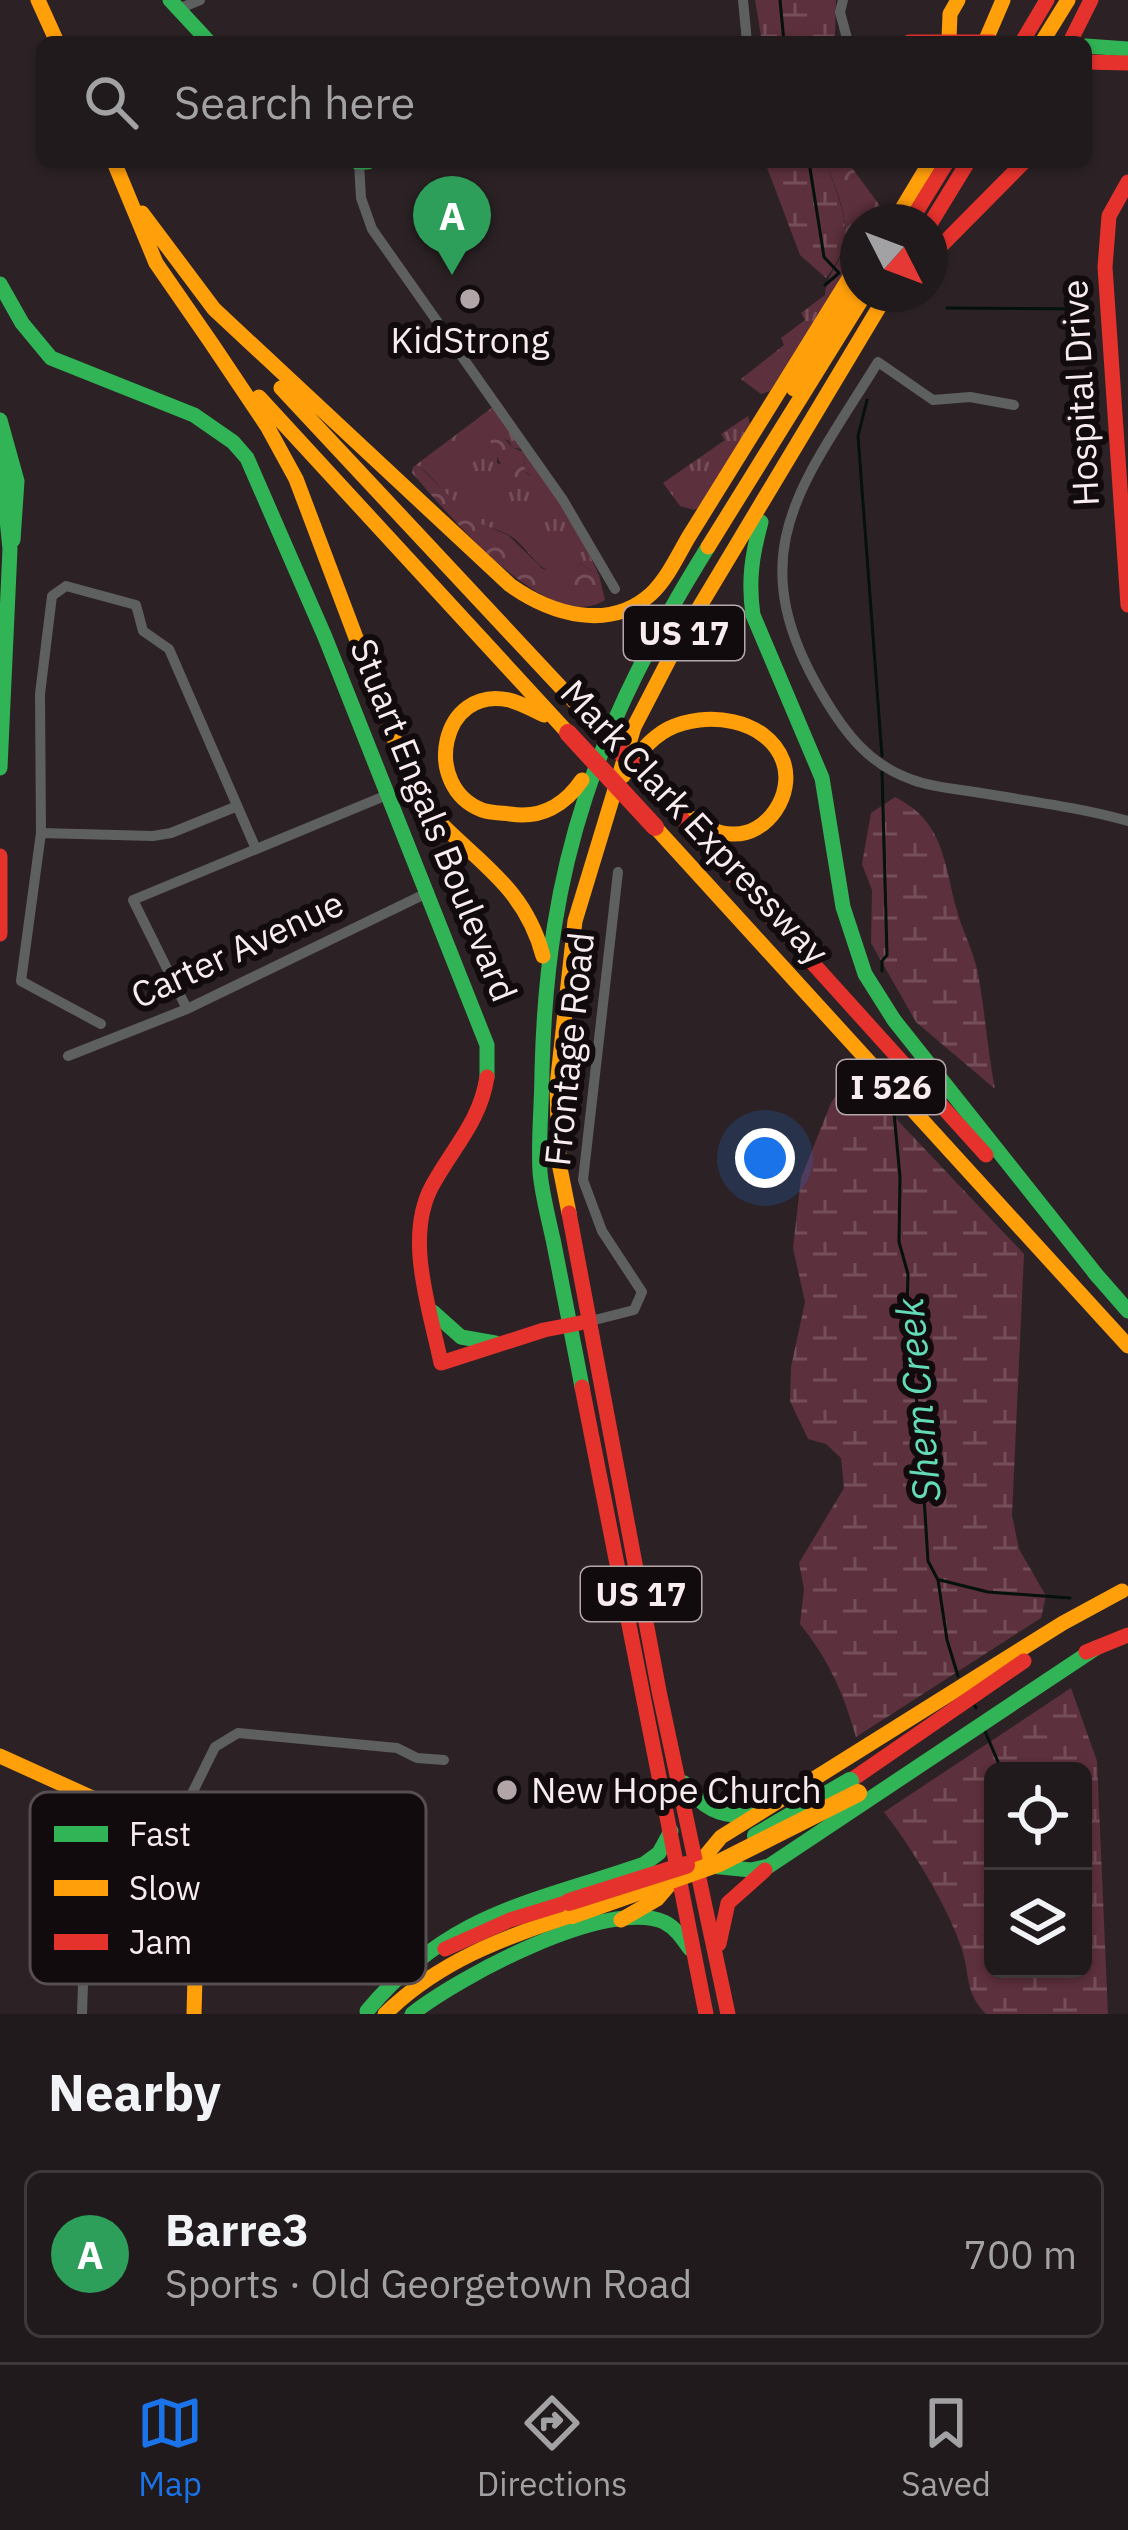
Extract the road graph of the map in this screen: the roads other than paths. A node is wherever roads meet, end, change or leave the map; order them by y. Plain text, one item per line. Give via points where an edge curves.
1 (38, 0) edge
2 (200, 0) edge
3 (743, 0) edge
4 (843, 0) edge
5 (958, 0) edge
6 (1003, 0) edge
7 (1047, 0) edge
8 (1068, 0) edge
9 (1091, 0) edge
10 (174, 4) edge
11 (1036, 35) edge
12 (54, 36) edge
13 (203, 36) edge
14 (746, 36) edge
15 (846, 36) edge
16 (949, 36) edge
17 (990, 36) edge
18 (1073, 36) edge
19 (1092, 46) edge
20 (1128, 49) edge
21 (1092, 62) edge
22 (1128, 63) edge
23 (116, 168) edge
24 (359, 168) edge
25 (924, 168) edge
26 (925, 168) edge
27 (943, 168) edge
28 (964, 168) edge
29 (1018, 168) edge
30 (1128, 182) edge
31 (131, 198) junction
32 (897, 204) edge
33 (904, 204) edge
34 (921, 204) edge
35 (942, 204) edge
36 (948, 239) edge
37 (0, 284) edge
38 (840, 293) edge
39 (840, 308) edge
40 (214, 309) junction
41 (854, 312) edge
42 (876, 312) edge
43 (212, 344) junction
44 (1014, 405) dead end
45 (0, 419) edge
46 (0, 450) edge
47 (756, 469) junction
48 (777, 481) junction
49 (5, 556) edge
50 (615, 589) dead end
51 (1128, 605) edge
52 (656, 631) junction
53 (1, 731) edge
54 (568, 733) junction
55 (0, 767) edge
56 (659, 793) junction
57 (387, 795) junction
58 (611, 795) junction
59 (235, 807) junction
60 (1128, 821) edge
61 (40, 832) junction
62 (256, 849) junction
63 (0, 856) edge
64 (618, 872) dead end
65 (429, 892) junction
66 (0, 934) edge
67 (546, 983) junction
68 (187, 1010) junction
69 (101, 1024) dead end
70 (68, 1056) dead end
71 (1099, 1278) junction
72 (431, 1310) junction
73 (1128, 1311) edge
74 (579, 1323) junction
75 (501, 1344) junction
76 (1128, 1346) edge
77 (1125, 1589) edge
78 (1128, 1635) edge
79 (1096, 1648) junction
80 (0, 1756) edge
81 (444, 1760) dead end
82 (679, 1774) junction
83 (854, 1787) junction
84 (79, 1792) edge
85 (192, 1792) edge
86 (761, 1813) junction
87 (671, 1831) junction
88 (770, 1866) junction
89 (632, 1869) junction
90 (688, 1870) junction
91 (621, 1920) junction
92 (426, 1952) edge
93 (695, 1958) junction
94 (717, 1960) junction
95 (426, 1961) edge
96 (83, 1984) edge
97 (195, 1984) edge
98 (391, 1984) edge
99 (401, 1984) edge
100 (372, 2013) edge
101 (82, 2014) edge
102 (194, 2014) edge
103 (412, 2014) edge
104 (706, 2014) edge
105 (728, 2014) edge

1 - 12 main road
2 - 10 street
3 - 14 street
4 - 15 street
5 - 16 main road
6 - 17 main road
7 - 11 main road
8 - 11 main road
9 - 18 main road
10 - 13 main road
19 - 20 main road
21 - 22 main road
23 - 31 main road
24 - 50 street via 372,230 563,500
25 - 32 main road
26 - 33 main road
27 - 34 main road
28 - 35 main road
29 - 36 main road
30 - 51 main road, Hospital Drive via 1109,216 1105,267
31 - 40 main road
31 - 43 main road via 156,263
37 - 57 main road, Stuart Engals Boulevard via 51,358 194,415 247,458
38 - 40 main road via 651,594 626,611 577,615 510,585
39 - 47 main road
40 - 56 main road, Mark Clark Expressway, bridge
41 - 47 main road, US 17
42 - 48 main road, US 17
43 - 54 main road, Mark Clark Expressway / I 526
43 - 67 main road via 296,479 415,794 444,832 532,912
44 - 60 street via 933,400 878,362 795,500 781,554 791,634 845,732 908,779
45 - 49 main road via 17,481 16,529
46 - 49 main road
47 - 52 main road, US 17
48 - 58 main road, US 17 via 676,646
48 - 71 main road via 750,562 751,610 818,764 837,889 859,963 896,1023
49 - 53 main road
52 - 54 main road via 624,678 583,779 559,806 527,816 490,812 457,792 442,769 451,724 491,697 524,704
52 - 67 main road, US 17 via 586,785
53 - 55 main road
54 - 76 main road, Mark Clark Expressway / I 526, bridge
56 - 58 main road via 706,827 741,834 775,811 786,782 783,760 748,726 682,723 643,748
56 - 71 main road, Mark Clark Expressway / I 526
57 - 62 street
57 - 65 main road, Stuart Engals Boulevard
58 - 74 main road, US 17 via 575,921 557,1086
59 - 61 street via 153,836
59 - 61 street via 169,649 143,631 136,605 66,586 52,596 40,694
59 - 62 street
61 - 69 street via 21,981
62 - 68 street via 133,900
63 - 66 main road
64 - 74 street, Frontage Road via 583,1180 641,1300 627,1313
65 - 68 street, Carter Avenue
65 - 72 main road, Stuart Engals Boulevard via 488,1045 490,1072 478,1116 424,1203
67 - 74 main road, US 17 via 540,1173
68 - 70 street, Carter Avenue
71 - 73 main road, Mark Clark Expressway / I 526
72 - 75 main road via 461,1336
72 - 75 main road, Stuart Engals Boulevard via 441,1363
74 - 75 main road, Stuart Engals Boulevard
74 - 82 main road, US 17
74 - 87 main road, US 17
77 - 83 main road
77 - 86 main road
78 - 79 main road
79 - 83 main road via 1015,1685
79 - 88 main road
80 - 84 main road
81 - 85 street via 238,1733 214,1747
82 - 86 main road via 715,1815
82 - 90 main road, US 17
83 - 95 main road, bridge via 719,1853 453,1944
86 - 90 main road via 714,1842
87 - 89 main road via 659,1853
87 - 90 main road, US 17
88 - 90 main road
88 - 94 main road via 728,1903
89 - 90 main road
89 - 92 main road via 517,1903 457,1928
90 - 91 main road
90 - 93 main road, US 17
90 - 94 main road, US 17
91 - 93 main road via 662,1921
91 - 103 main road via 516,1949
93 - 104 main road, US 17
94 - 105 main road, US 17
96 - 101 street
97 - 102 main road
98 - 100 main road
99 - 100 main road, bridge

